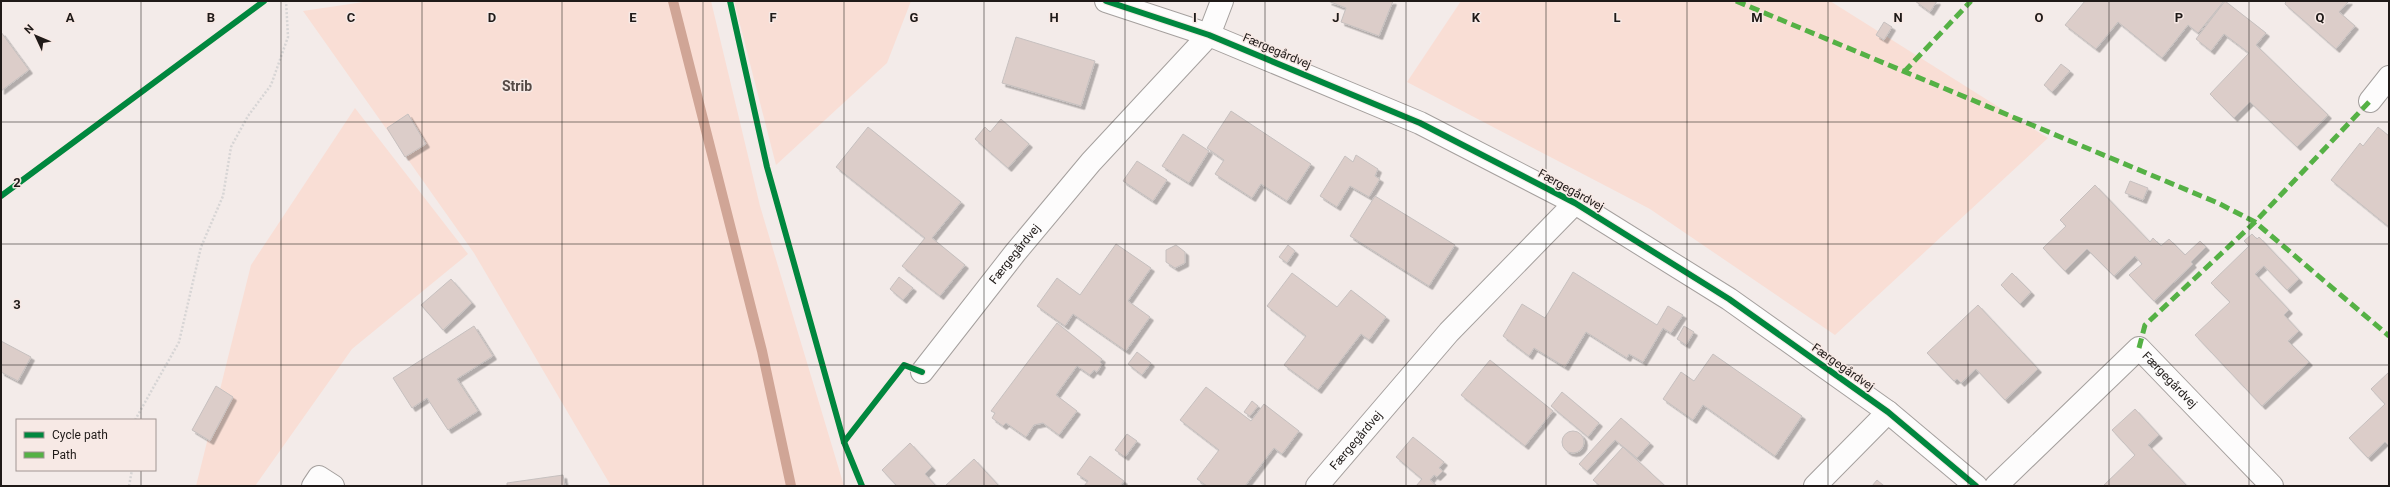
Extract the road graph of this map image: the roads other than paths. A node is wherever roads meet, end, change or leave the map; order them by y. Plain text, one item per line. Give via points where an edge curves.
1 (1106, 1) edge
2 (1222, 1) edge
3 (1209, 35) junction
4 (2389, 77) edge
5 (2370, 101) dead end
6 (1575, 203) junction
7 (922, 372) dead end
8 (1888, 412) junction
9 (312, 486) edge
10 (333, 486) edge
11 (1317, 486) edge
12 (1815, 486) edge
13 (1976, 486) edge
14 (1996, 486) edge
15 (2272, 486) edge

1 - 3 street, Færgegårdvej
2 - 3 street, Færgegårdvej
3 - 6 street, Færgegårdvej via 1420,123
3 - 7 street, Færgegårdvej via 1091,162 1015,253
4 - 5 street
6 - 8 street, Færgegårdvej via 1729,299
6 - 11 street, Færgegårdvej via 1449,332
8 - 12 street
8 - 13 street, Færgegårdvej
9 - 10 street via 319,476
14 - 15 street, Færgegårdvej via 2139,348

